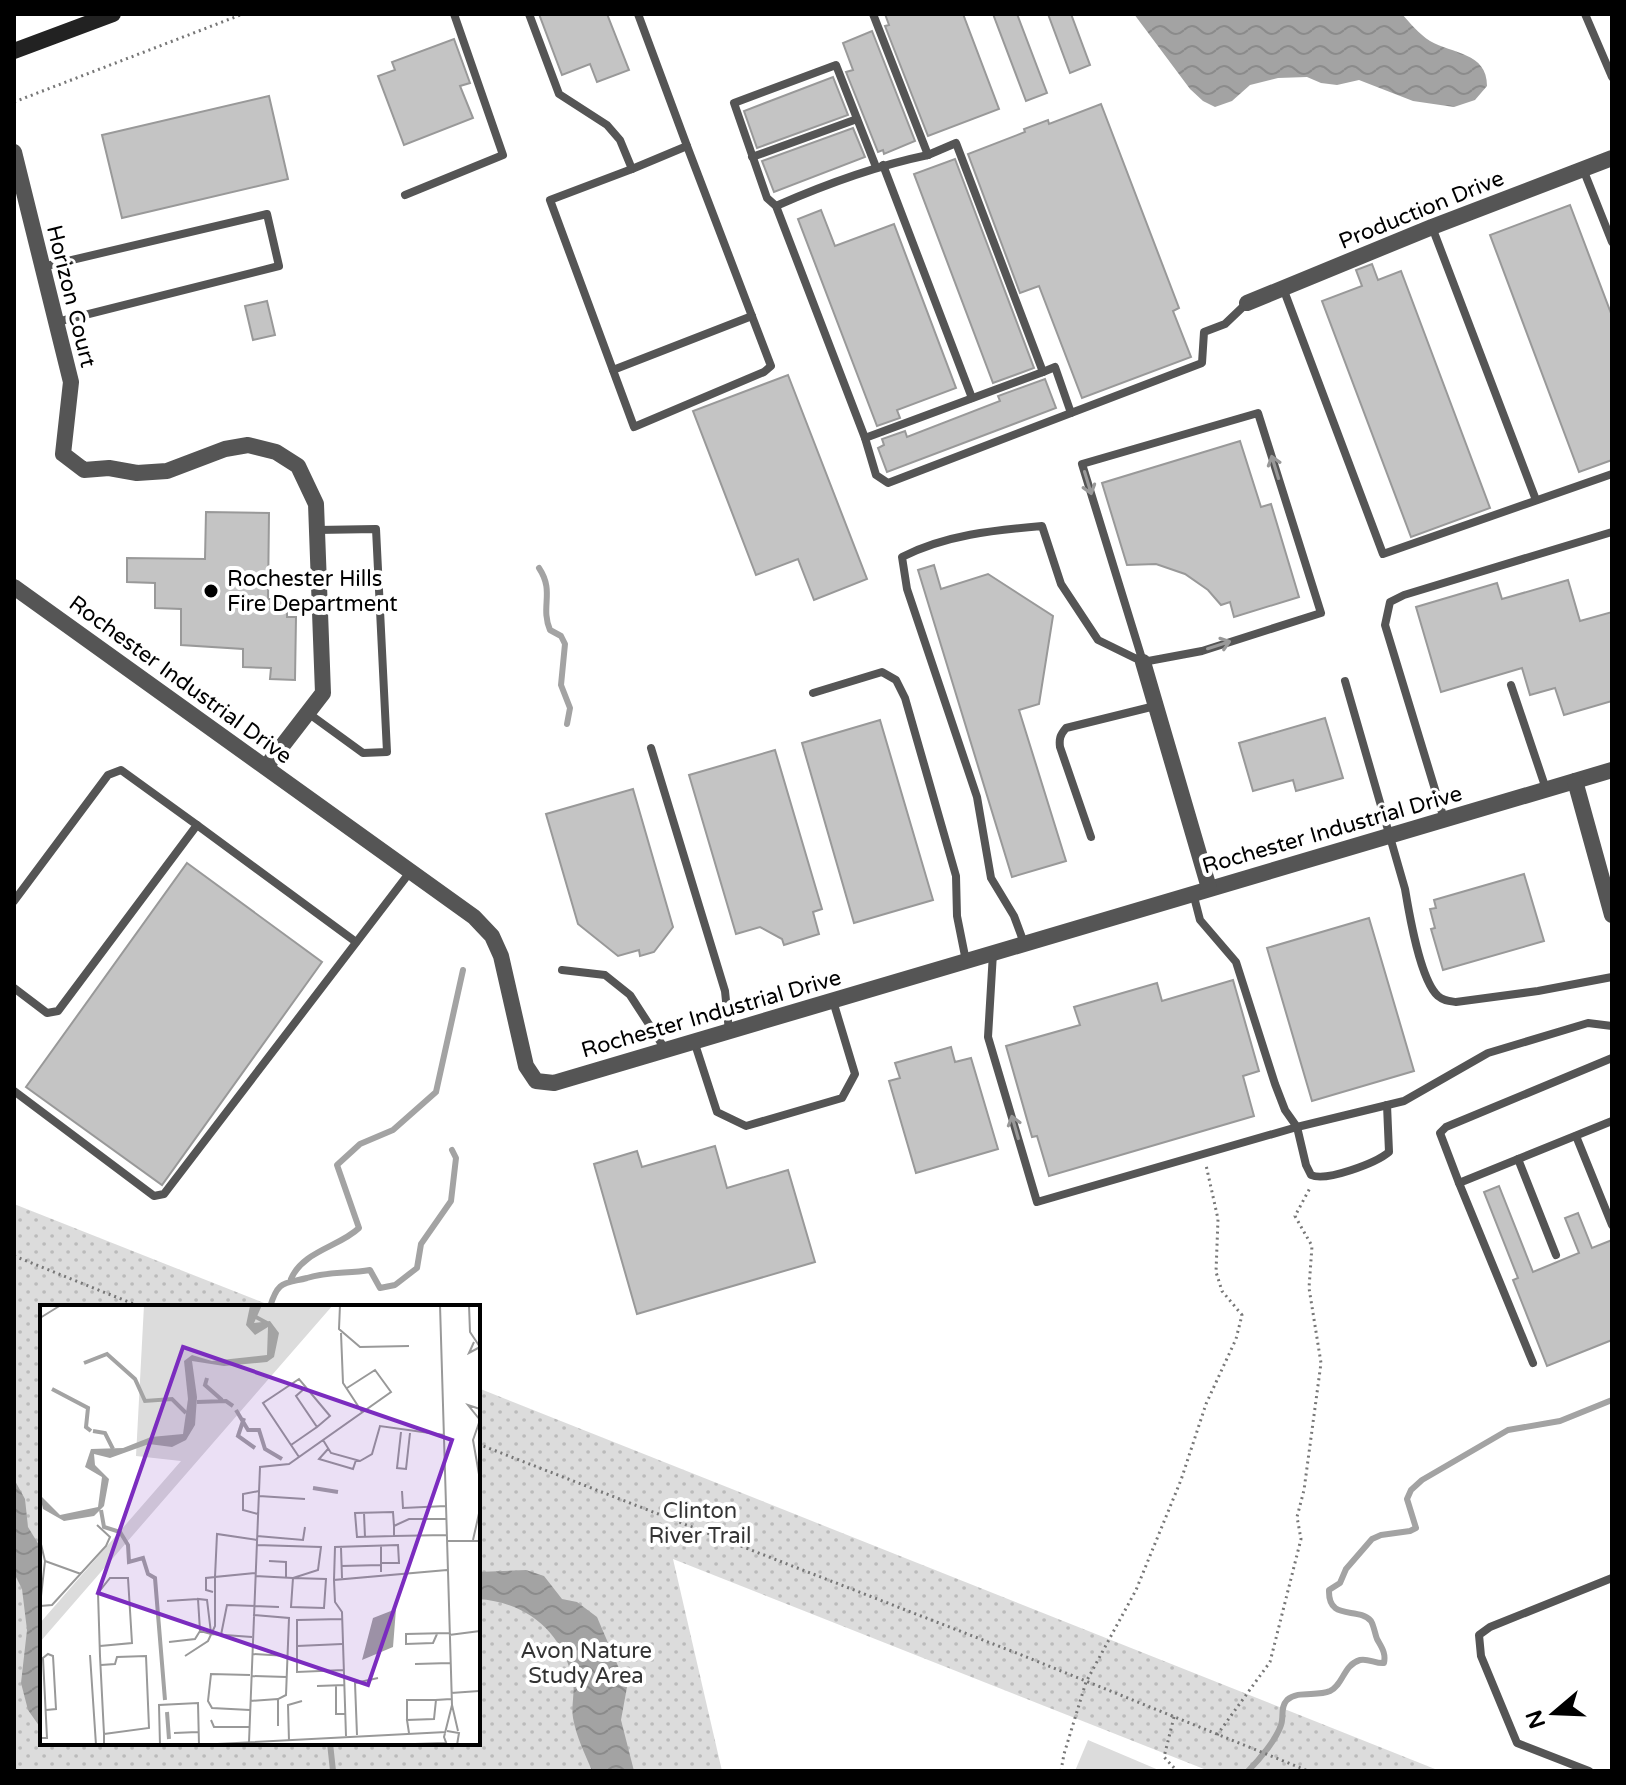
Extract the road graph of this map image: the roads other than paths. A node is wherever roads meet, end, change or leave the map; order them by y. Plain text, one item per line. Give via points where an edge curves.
1 (113, 14) edge
2 (454, 14) edge
3 (529, 14) edge
4 (638, 14) edge
5 (873, 14) edge
6 (1585, 14) edge
7 (14, 51) edge
8 (1612, 77) edge
9 (857, 119) junction
10 (687, 146) junction
11 (14, 152) edge
12 (928, 155) junction
13 (752, 157) junction
14 (1612, 158) edge
15 (879, 166) junction
16 (632, 169) junction
17 (1583, 169) junction
18 (405, 195) dead end
19 (776, 206) junction
20 (1432, 227) junction
21 (1612, 242) edge
22 (42, 267) junction
23 (1283, 288) junction
24 (1247, 303) joint
25 (752, 316) junction
26 (56, 322) junction
27 (613, 370) junction
28 (1043, 372) junction
29 (972, 398) junction
30 (1071, 413) junction
31 (865, 438) junction
32 (1612, 474) edge
33 (1536, 500) junction
34 (317, 530) junction
35 (1612, 532) edge
36 (15, 590) edge
37 (1143, 662) junction
38 (1345, 681) dead end
39 (1511, 685) dead end
40 (813, 693) dead end
41 (1155, 706) junction
42 (308, 713) junction
43 (651, 748) dead end
44 (266, 767) junction
45 (1612, 770) edge
46 (1575, 781) junction
47 (1546, 789) junction
48 (1444, 819) junction
49 (197, 825) junction
50 (1389, 835) junction
51 (1091, 837) dead end
52 (411, 871) junction
53 (1201, 891) junction
54 (14, 901) edge
55 (1612, 915) edge
56 (356, 942) junction
57 (1024, 943) junction
58 (993, 952) junction
59 (966, 961) junction
60 (562, 970) dead end
61 (1612, 977) edge
62 (14, 988) edge
63 (833, 1000) junction
64 (1612, 1026) edge
65 (729, 1031) junction
66 (694, 1041) junction
67 (665, 1050) junction
68 (1612, 1058) edge
69 (14, 1091) edge
70 (1387, 1105) junction
71 (1612, 1121) edge
72 (1297, 1127) junction
73 (1576, 1136) junction
74 (1518, 1159) junction
75 (1459, 1183) junction
76 (1612, 1225) edge
77 (1556, 1255) dead end
78 (1533, 1363) dead end
79 (1612, 1578) edge
80 (1589, 1771) edge

1 - 7 main road
2 - 18 lane via 503,155
3 - 16 lane via 559,94 607,125
4 - 10 lane
5 - 12 lane
6 - 8 lane
9 - 13 lane
9 - 13 lane via 836,65 734,103
9 - 15 lane
10 - 16 lane
10 - 25 lane
11 - 22 street, Horizon Court
12 - 15 lane
12 - 28 lane via 956,143
13 - 19 lane via 767,198
14 - 17 street, Production Drive
15 - 19 lane
15 - 29 lane
16 - 27 lane via 550,200
17 - 20 street, Production Drive
17 - 21 lane
19 - 31 lane
20 - 23 street, Production Drive
20 - 33 lane
22 - 26 street, Horizon Court
22 - 26 lane via 267,214 279,266
23 - 24 street, Production Drive
23 - 33 lane via 1383,554
24 - 30 lane via 1225,324 1204,332 1202,363
25 - 27 lane
25 - 27 lane via 771,366 634,427
26 - 34 street, Horizon Court via 71,382 63,454 84,470 137,473 167,471 248,445 276,452 298,466 316,504
28 - 29 lane
28 - 30 lane via 1055,367
29 - 31 lane
30 - 31 lane via 888,483 876,475
32 - 33 lane
34 - 42 street, Horizon Court via 323,693
34 - 42 lane via 376,529 387,752 363,753
35 - 48 lane via 1390,602 1385,625
36 - 44 street, Rochester Industrial Drive
37 -> 37 lane via 1202,651 1321,613 1258,413 1082,464
37 - 41 street
37 - 57 lane via 1098,640 1061,584 1042,526 991,530 924,546 902,557 907,589 977,797 991,878
38 - 50 lane
39 - 47 lane
40 - 59 lane via 882,672 896,680 956,876
41 - 51 lane via 1066,728 1059,739
41 - 53 street
42 - 44 street, Horizon Court
43 - 65 lane via 725,991
44 - 52 street, Rochester Industrial Drive
45 - 46 street, Rochester Industrial Drive
46 - 47 street, Rochester Industrial Drive
46 - 55 street
47 - 48 street, Rochester Industrial Drive
48 - 50 street, Rochester Industrial Drive
49 - 54 lane via 121,770 108,775
49 - 56 lane
49 - 62 lane via 58,1011 47,1013
50 - 53 street, Rochester Industrial Drive
50 - 61 lane via 1428,980 1444,1000
52 - 56 lane
52 - 67 street, Rochester Industrial Drive via 492,936 526,1066 536,1081 554,1083
53 - 57 street, Rochester Industrial Drive
53 - 72 lane via 1200,920 1236,962 1275,1084
56 - 69 lane via 164,1194 154,1196
57 - 58 street, Rochester Industrial Drive
58 - 59 street, Rochester Industrial Drive
72 -> 58 lane via 1037,1202 988,1037
59 - 63 street, Rochester Industrial Drive
60 - 67 lane via 605,975 630,995
63 - 65 street, Rochester Industrial Drive
63 - 66 lane via 855,1074 842,1098 746,1126 717,1112
64 - 70 lane via 1588,1023 1488,1053 1404,1101
65 - 66 street, Rochester Industrial Drive
66 - 67 street, Rochester Industrial Drive
68 - 75 lane via 1446,1127 1440,1133
70 - 72 lane
70 - 72 lane via 1389,1152 1371,1163 1315,1177 1306,1165
71 - 73 lane
73 - 74 lane
73 - 76 lane
74 - 75 lane
74 - 77 lane
75 - 78 lane
79 - 80 lane via 1479,1635 1481,1656 1517,1743

